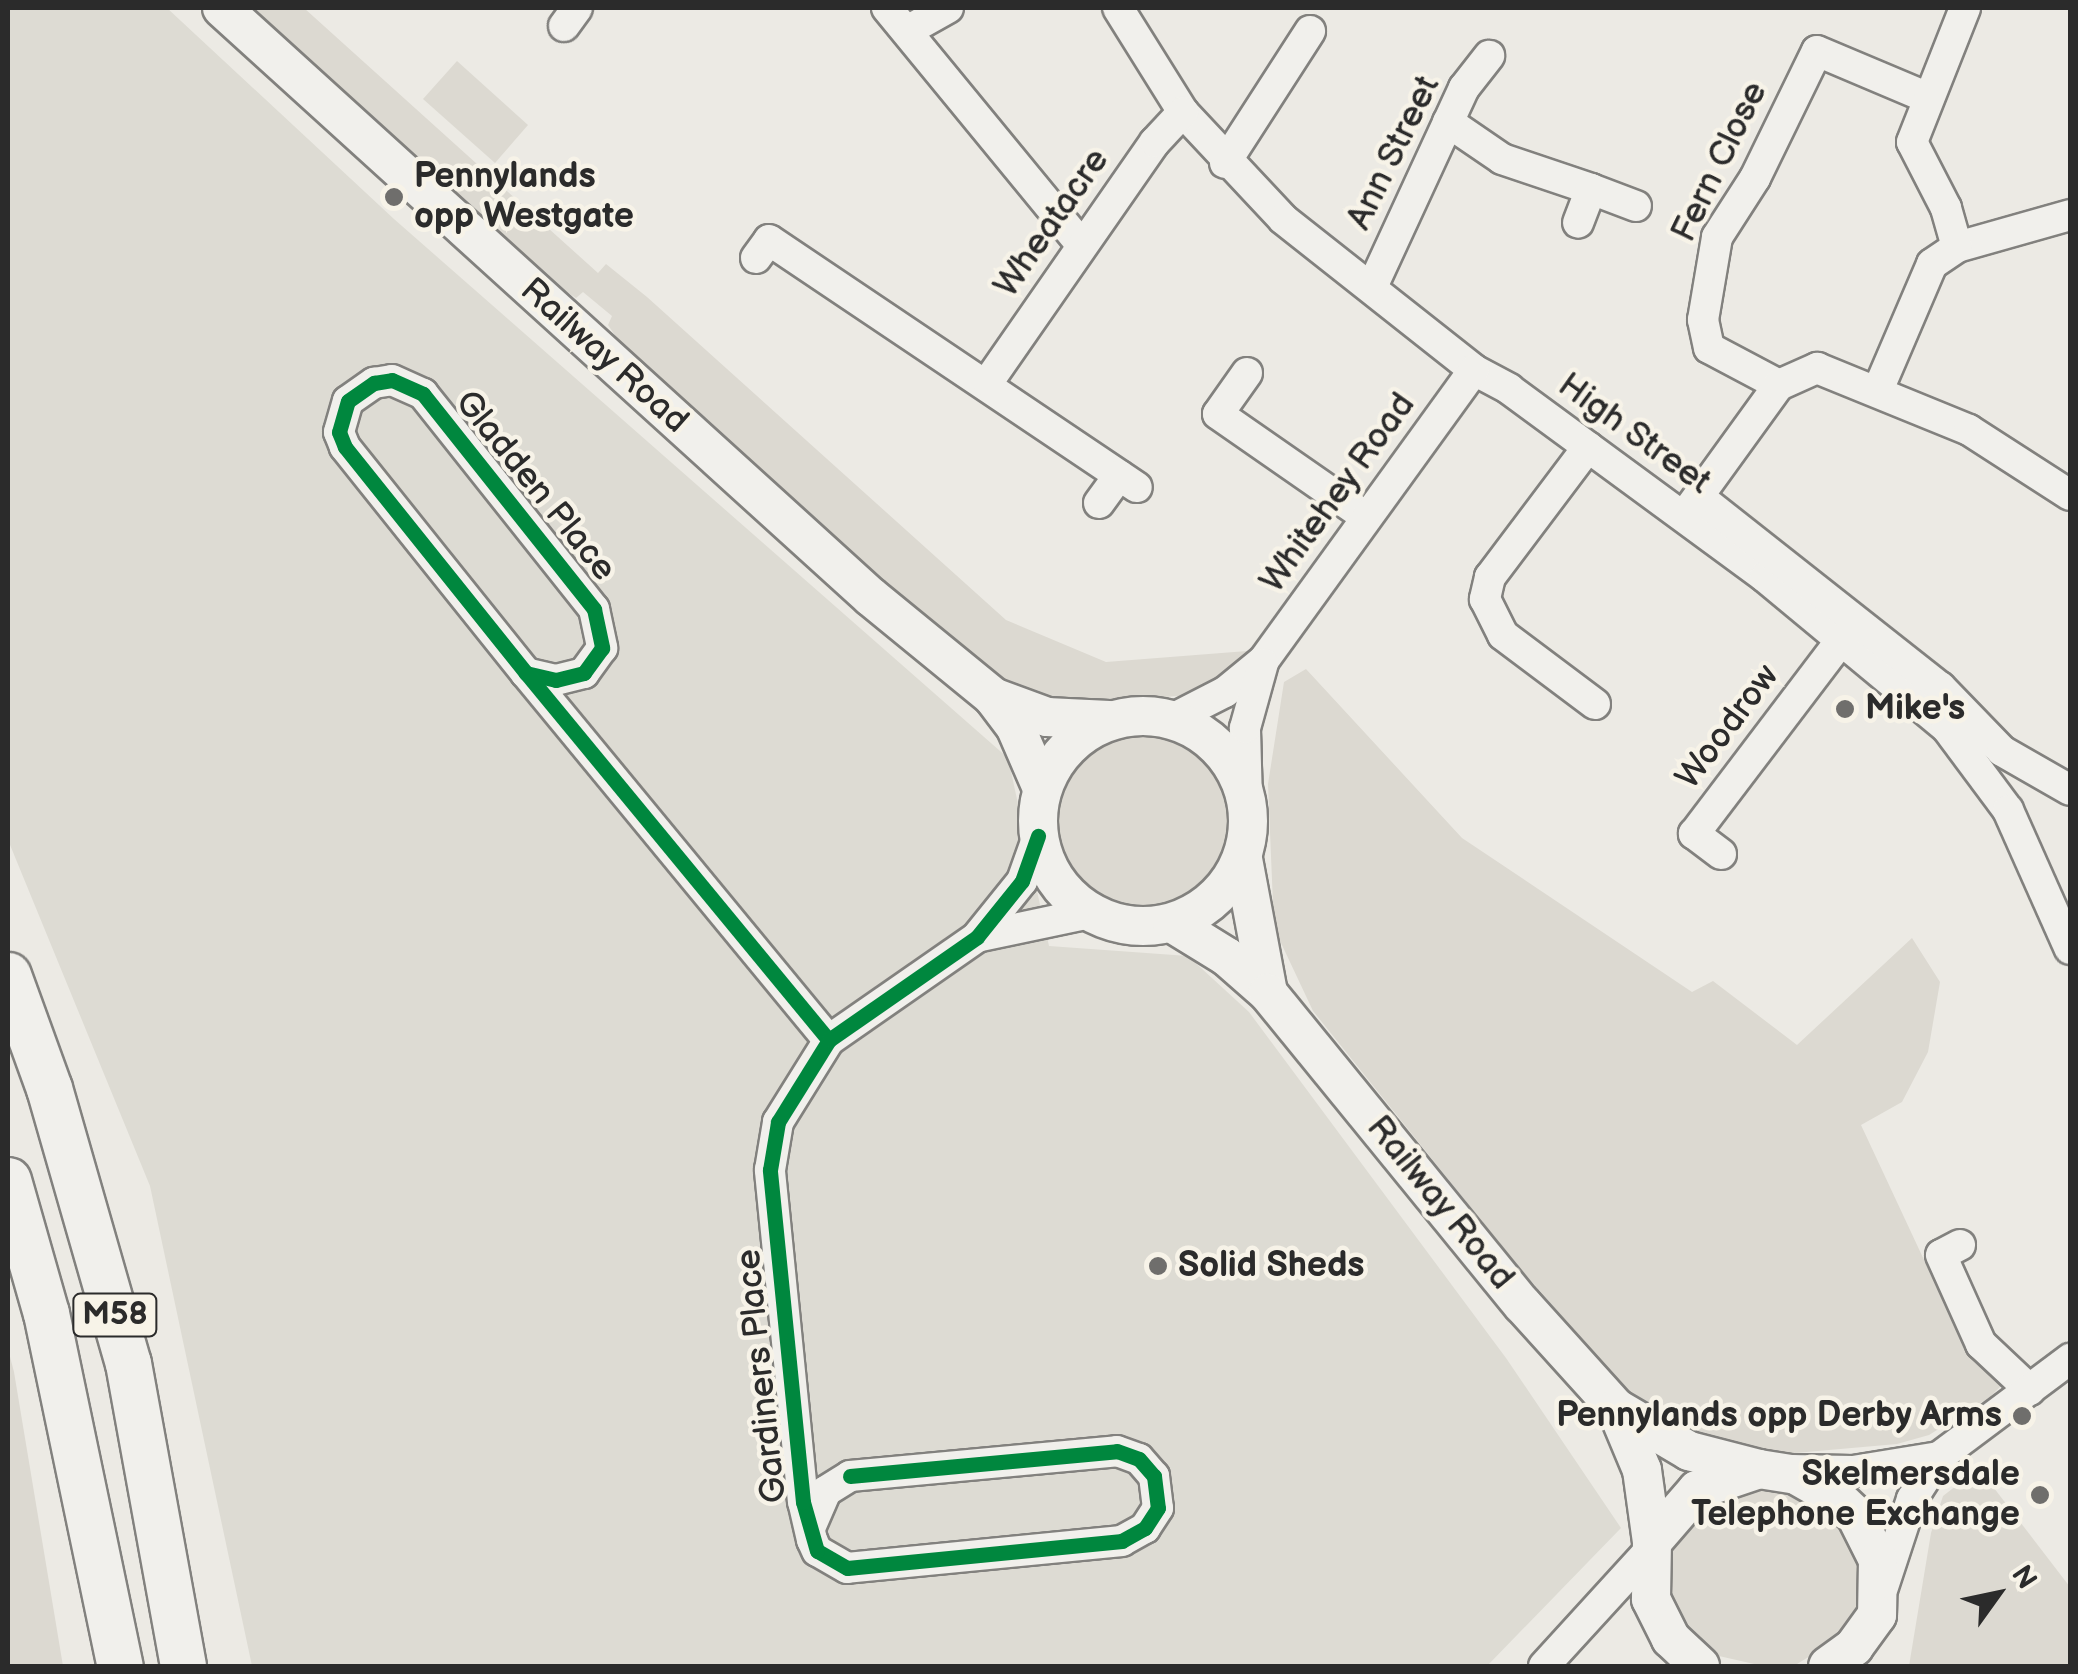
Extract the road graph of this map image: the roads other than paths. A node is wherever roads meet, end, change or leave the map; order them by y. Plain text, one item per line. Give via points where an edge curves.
1 (222, 8) edge
2 (948, 8) edge
3 (1118, 8) edge
4 (1965, 8) edge
5 (897, 19) edge
6 (1310, 31) dead end
7 (1489, 56) dead end
8 (1926, 97) junction
9 (1184, 112) junction
10 (1448, 122) junction
11 (1225, 163) junction
12 (1591, 190) junction
13 (1636, 206) dead end
14 (2070, 215) edge
15 (1578, 224) dead end
16 (1082, 246) junction
17 (1957, 247) junction
18 (756, 258) dead end
19 (1372, 286) junction
20 (1474, 370) junction
21 (1247, 372) dead end
22 (988, 382) junction
23 (1779, 385) junction
24 (1878, 390) junction
25 (1588, 448) junction
26 (2070, 495) edge
27 (1099, 503) dead end
28 (1692, 506) junction
29 (1366, 517) junction
30 (1842, 639) junction
31 (1272, 648) junction
32 (526, 673) junction
33 (584, 673) junction
34 (993, 698) junction
35 (1595, 704) dead end
36 (1172, 719) junction
37 (1109, 720) junction
38 (583, 744) junction
39 (1042, 788) junction
40 (2070, 790) edge
41 (1248, 801) junction
42 (1038, 836) junction
43 (1721, 854) dead end
44 (1242, 858) junction
45 (1090, 913) junction
46 (1172, 924) junction
47 (978, 937) junction
48 (2070, 949) edge
49 (8, 974) edge
50 (1268, 994) junction
51 (828, 1040) junction
52 (8, 1180) edge
53 (1960, 1245) dead end
54 (46, 1313) junction
55 (2070, 1359) edge
56 (2030, 1390) junction
57 (1616, 1408) junction
58 (799, 1432) junction
59 (1942, 1456) junction
60 (1765, 1470) junction
61 (850, 1476) junction
62 (810, 1528) junction
63 (1651, 1546) junction
64 (1882, 1594) junction
65 (98, 1666) edge
66 (120, 1666) edge
67 (183, 1666) edge
68 (1544, 1666) edge
69 (1700, 1666) edge
70 (1828, 1666) edge
71 (1882, 1666) edge

1 - 34 main road, Railway Road via 871,597
2 - 5 street
3 - 9 street, High Street
4 - 8 street
5 - 16 street
6 - 11 street
7 - 10 street, Ann Street
8 - 17 street via 1912,142 1946,208
8 - 23 street, Fern Close via 1804,45 1755,178 1717,238 1707,274 1709,348
9 - 11 street, High Street
9 - 16 street, Wheatacre
10 - 12 street via 1502,159
10 - 19 street, Ann Street
11 - 19 street, High Street via 1283,219
12 - 13 street
12 - 15 street
14 - 17 street
16 - 22 street, Wheatacre
17 - 24 street via 1932,264
18 - 22 street via 769,240
19 - 20 street, High Street
20 - 25 street, High Street
20 - 29 street, Whitehey Road
21 - 29 street via 1218,414
22 - 27 street via 1128,481
23 - 24 street via 1818,368
23 - 28 street
24 - 26 street via 1969,430
25 - 28 street, High Street
25 - 35 street via 1490,578 1484,599 1503,635
28 - 30 street, High Street
28 - 40 street via 1940,687 2002,752
29 - 31 street, Whitehey Road
30 - 43 street, Woodrow via 1694,834
30 - 48 street, High Street via 1947,728 1988,776
31 - 36 street via 1225,692
31 - 41 street via 1245,728
32 - 33 street via 556,680
32 - 33 street, Gladden Place via 345,447 340,416 359,390 392,380 423,394 583,594 603,634 596,660
32 - 38 street, Gladden Place
33 - 38 street, Gladden Place via 574,710
34 - 37 main road, Railway Road via 1047,716
34 - 39 main road, Railway Road via 1016,726
36 - 37 main road
36 - 41 main road via 1222,750
37 - 39 main road via 1080,735
38 - 51 street, Gladden Place
39 - 42 main road
41 - 44 main road
42 - 45 main road via 1065,893
42 - 47 street, Gardiners Place via 1022,881
44 - 46 main road via 1202,910
44 - 50 main road, Railway Road
45 - 46 main road via 1144,928
45 - 47 street, Gardiners Place
46 - 50 main road, Railway Road via 1227,957
47 - 51 street, Gardiners Place
49 - 67 highway, M58 via 50,1088 128,1363
50 - 57 main road, Railway Road via 1546,1333
51 - 58 street, Gardiners Place via 778,1122 770,1170
52 - 54 highway, M58
53 - 56 street via 1941,1255 1981,1344
54 - 65 highway, M58
54 - 66 highway, M58
55 - 56 street
56 - 59 street
57 - 60 main road, Railway Road via 1689,1451
57 - 63 main road, Railway Road via 1642,1470
58 - 61 street via 821,1462
58 - 62 street, Gardiners Place
59 - 60 street via 1853,1472
59 - 64 street via 1908,1509
60 - 63 main road via 1697,1490
60 - 64 main road, Railway Road via 1818,1484 1856,1516 1878,1560
61 - 62 street via 826,1491
61 - 62 street, Gardiners Place via 1117,1451 1146,1466 1159,1497 1145,1528 1122,1541 860,1568 825,1558
63 - 68 street
63 - 69 main road, Railway Road via 1651,1599 1659,1620
64 - 70 main road via 1867,1633
64 - 71 main road

